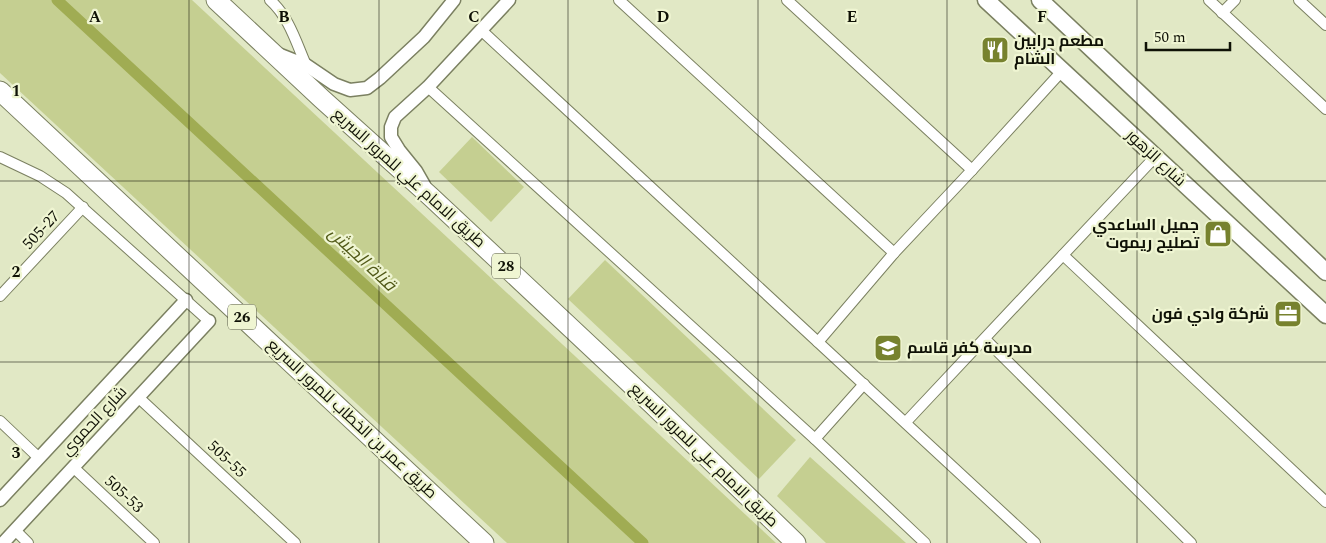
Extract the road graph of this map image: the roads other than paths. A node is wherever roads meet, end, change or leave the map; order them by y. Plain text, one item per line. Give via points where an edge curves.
1 (216, 0) edge
2 (454, 0) edge
3 (509, 0) edge
4 (619, 0) edge
5 (787, 0) edge
6 (986, 0) edge
7 (1040, 0) edge
8 (1209, 0) edge
9 (1235, 0) edge
10 (1299, 0) edge
11 (274, 1) edge
12 (1222, 13) junction
13 (1326, 25) edge
14 (481, 30) junction
15 (272, 52) junction
16 (306, 65) junction
17 (1062, 71) junction
18 (428, 87) junction
19 (0, 91) edge
20 (0, 104) edge
21 (1326, 109) edge
22 (36, 125) junction
23 (0, 157) edge
24 (1155, 157) junction
25 (972, 170) junction
26 (430, 196) junction
27 (83, 207) junction
28 (894, 253) junction
29 (1063, 255) junction
30 (1326, 272) edge
31 (0, 296) edge
32 (186, 300) junction
33 (1326, 315) edge
34 (208, 321) joint
35 (984, 338) junction
36 (818, 342) junction
37 (864, 384) junction
38 (138, 397) junction
39 (0, 420) edge
40 (906, 422) junction
41 (815, 439) junction
42 (39, 458) junction
43 (73, 467) junction
44 (0, 500) edge
45 (1326, 502) edge
46 (15, 530) junction
47 (793, 540) edge
48 (3, 543) edge
49 (28, 543) edge
50 (154, 543) edge
51 (295, 543) edge
52 (484, 543) edge
53 (925, 543) edge
54 (1035, 543) edge
55 (1191, 543) edge

1 - 15 highway, طريق الامام علي للمرور السريع / 28
2 - 16 street via 424,37 367,88 350,90 334,84
3 - 14 street
4 - 28 street
5 - 25 street
6 - 17 main road, شارع الزهور
7 - 30 main road
8 - 12 street
9 - 12 street
10 - 13 street
11 - 16 street via 288,22
12 - 21 street
14 - 18 street
14 - 36 street
15 - 16 street
15 - 26 highway, طريق الامام علي للمرور السريع / 28
17 - 24 main road, شارع الزهور
17 - 25 street
18 - 26 street via 395,117 391,137
18 - 41 street
19 - 22 highway, طريق عمر بن الخطاب للمرور السريع / 26
20 - 22 highway
22 - 52 highway, طريق عمر بن الخطاب للمرور السريع / 26
23 - 27 street via 54,184
24 - 29 street
24 - 33 main road, شارع الزهور
25 - 28 street
26 - 47 highway, طريق الامام علي للمرور السريع / 28
27 - 31 street, 505-27
27 - 32 street
28 - 36 street
29 - 35 street
29 - 45 street
32 - 34 street
32 - 42 street, شارع الحموي
34 - 38 street, شارع الحموي
35 - 40 street
35 - 55 street
36 - 37 street
37 - 40 street
37 - 41 street
38 - 43 street, شارع الحموي
38 - 51 street, 505-55
39 - 42 street
40 - 54 street
41 - 53 street
42 - 44 street, شارع الحموي
43 - 46 street, شارع الحموي
43 - 50 street, 505-53
46 - 48 street, شارع الحموي
46 - 49 street

